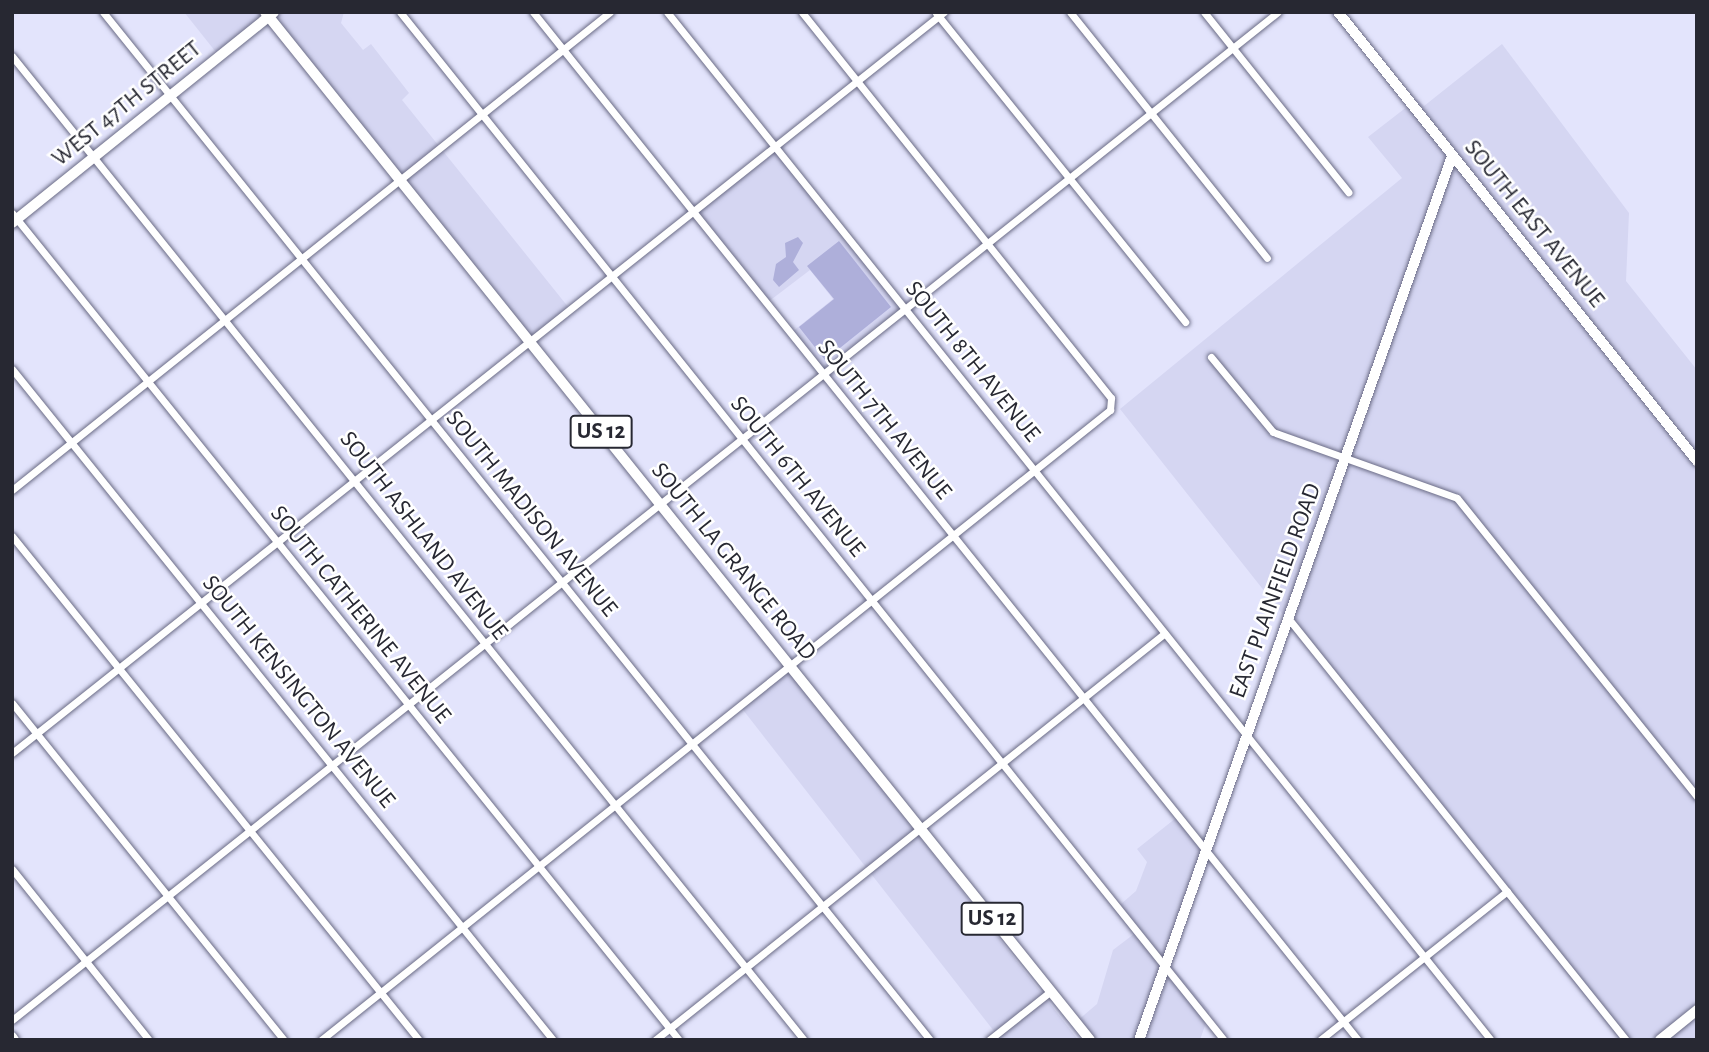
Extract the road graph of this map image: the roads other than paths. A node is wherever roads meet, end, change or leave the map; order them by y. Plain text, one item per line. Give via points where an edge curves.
1 (103, 12) edge
2 (400, 12) edge
3 (533, 12) edge
4 (610, 12) edge
5 (667, 12) edge
6 (802, 12) edge
7 (1070, 12) edge
8 (1204, 12) edge
9 (1278, 12) edge
10 (1338, 12) edge
11 (269, 14) edge
12 (939, 14) edge
13 (1233, 48) junction
14 (563, 50) junction
15 (12, 56) edge
16 (857, 81) junction
17 (169, 96) junction
18 (481, 114) junction
19 (1150, 114) junction
20 (774, 146) junction
21 (1452, 156) junction
22 (93, 157) junction
23 (1069, 179) junction
24 (399, 180) junction
25 (1348, 192) dead end
26 (692, 211) junction
27 (14, 218) edge
28 (988, 243) junction
29 (302, 258) junction
30 (1267, 258) dead end
31 (611, 276) junction
32 (905, 310) junction
33 (225, 318) junction
34 (1185, 322) dead end
35 (528, 341) junction
36 (1211, 357) dead end
37 (12, 369) edge
38 (824, 375) junction
39 (147, 380) junction
40 (430, 420) junction
41 (743, 439) junction
42 (71, 442) junction
43 (1345, 458) junction
44 (1697, 461) edge
45 (1035, 471) junction
46 (355, 480) junction
47 (12, 490) edge
48 (660, 505) junction
49 (12, 536) edge
50 (954, 536) junction
51 (277, 542) junction
52 (561, 583) junction
53 (872, 601) junction
54 (201, 603) junction
55 (1288, 618) junction
56 (1165, 633) junction
57 (484, 643) junction
58 (790, 667) junction
59 (119, 668) junction
60 (1084, 697) junction
61 (12, 703) edge
62 (408, 705) junction
63 (37, 734) junction
64 (1247, 734) junction
65 (692, 745) junction
66 (12, 753) edge
67 (1002, 763) junction
68 (332, 765) junction
69 (1697, 796) edge
70 (616, 805) junction
71 (920, 828) junction
72 (250, 831) junction
73 (1206, 852) junction
74 (538, 867) junction
75 (12, 869) edge
76 (1507, 891) junction
77 (167, 896) junction
78 (823, 906) junction
79 (463, 928) junction
80 (1425, 957) junction
81 (86, 961) junction
82 (1165, 966) junction
83 (746, 967) junction
84 (1051, 991) junction
85 (381, 992) junction
86 (1697, 1010) edge
87 (12, 1020) edge
88 (1343, 1021) junction
89 (670, 1028) junction
90 (149, 1040) edge
91 (284, 1040) edge
92 (321, 1040) edge
93 (419, 1040) edge
94 (553, 1040) edge
95 (655, 1040) edge
96 (679, 1040) edge
97 (804, 1040) edge
98 (930, 1040) edge
99 (989, 1040) edge
100 (1090, 1040) edge
101 (1139, 1040) edge
102 (1224, 1040) edge
103 (1320, 1040) edge
104 (1358, 1040) edge
105 (1491, 1040) edge
106 (1626, 1040) edge
107 (1660, 1040) edge

1 - 17 street, SOUTH MADISON AVENUE
2 - 18 street, SOUTH 6TH AVENUE
3 - 14 street, SOUTH 7TH AVENUE
4 - 14 street
5 - 20 street, SOUTH 8TH AVENUE
6 - 16 street
7 - 19 street
8 - 13 street
9 - 13 street
10 - 21 main road, SOUTH EAST AVENUE
11 - 17 main road, WEST 47TH STREET
11 - 24 main road, SOUTH LA GRANGE ROAD / US 12
12 - 16 street
12 - 23 street
13 - 19 street
13 - 25 street
14 - 18 street
14 - 26 street, SOUTH 7TH AVENUE
15 - 22 street, SOUTH ASHLAND AVENUE
16 - 20 street
16 - 28 street
17 - 22 main road, WEST 47TH STREET
17 - 29 street, SOUTH MADISON AVENUE
18 - 24 street
18 - 31 street, SOUTH 6TH AVENUE
19 - 23 street
19 - 30 street
20 - 26 street
20 - 32 street, SOUTH 8TH AVENUE
21 - 43 main road, EAST PLAINFIELD ROAD
21 - 44 main road, SOUTH EAST AVENUE
22 - 27 main road, WEST 47TH STREET
22 - 33 street, SOUTH ASHLAND AVENUE
23 - 28 street
23 - 34 street
24 - 29 street
24 - 35 main road, SOUTH LA GRANGE ROAD / US 12
26 - 31 street
26 - 38 street, SOUTH 7TH AVENUE
27 - 39 street, SOUTH CATHERINE AVENUE
28 - 32 street
28 - 45 street via 1112,406
29 - 33 street
29 - 40 street, SOUTH MADISON AVENUE
31 - 35 street
31 - 41 street, SOUTH 6TH AVENUE
32 - 38 street
32 - 45 street, SOUTH 8TH AVENUE
33 - 39 street
33 - 46 street, SOUTH ASHLAND AVENUE
35 - 40 street
35 - 48 main road, SOUTH LA GRANGE ROAD / US 12
36 - 43 street via 1273,432
37 - 42 street, SOUTH KENSINGTON AVENUE
38 - 41 street
38 - 50 street, SOUTH 7TH AVENUE
39 - 42 street
39 - 51 street, SOUTH CATHERINE AVENUE
40 - 46 street
40 - 52 street, SOUTH MADISON AVENUE
41 - 48 street
41 - 53 street, SOUTH 6TH AVENUE
42 - 47 street
42 - 54 street, SOUTH KENSINGTON AVENUE
43 - 55 main road, EAST PLAINFIELD ROAD
43 - 69 street via 1457,498
45 - 50 street
45 - 56 street, SOUTH 8TH AVENUE
46 - 51 street
46 - 57 street, SOUTH ASHLAND AVENUE
48 - 52 street
48 - 58 main road, SOUTH LA GRANGE ROAD / US 12
49 - 59 street
50 - 53 street
50 - 60 street, SOUTH 7TH AVENUE
51 - 54 street
51 - 62 street, SOUTH CATHERINE AVENUE
52 - 57 street
52 - 65 street, SOUTH MADISON AVENUE
53 - 58 street
53 - 67 street, SOUTH 6TH AVENUE
54 - 59 street
54 - 68 street, SOUTH KENSINGTON AVENUE
55 - 64 main road, EAST PLAINFIELD ROAD
55 - 76 street
56 - 60 street
56 - 64 street, SOUTH 8TH AVENUE
57 - 62 street
57 - 70 street, SOUTH ASHLAND AVENUE
58 - 65 street
58 - 71 main road, SOUTH LA GRANGE ROAD / US 12
59 - 63 street
59 - 72 street
60 - 67 street
60 - 73 street, SOUTH 7TH AVENUE
61 - 63 street
62 - 68 street
62 - 74 street, SOUTH CATHERINE AVENUE
63 - 66 street
63 - 77 street
64 - 73 main road, EAST PLAINFIELD ROAD
64 - 80 street, SOUTH 8TH AVENUE
65 - 70 street
65 - 78 street, SOUTH MADISON AVENUE
67 - 71 street
67 - 82 street, SOUTH 6TH AVENUE
68 - 72 street
68 - 79 street, SOUTH KENSINGTON AVENUE
70 - 74 street
70 - 83 street, SOUTH ASHLAND AVENUE
71 - 78 street
71 - 84 main road, SOUTH LA GRANGE ROAD / US 12
72 - 77 street
72 - 85 street
73 - 82 main road, EAST PLAINFIELD ROAD
73 - 88 street, SOUTH 7TH AVENUE
74 - 79 street
74 - 89 street, SOUTH CATHERINE AVENUE
75 - 81 street
76 - 80 street
76 - 106 street
77 - 81 street
77 - 91 street
78 - 83 street
78 - 98 street, SOUTH MADISON AVENUE
79 - 85 street
79 - 94 street, SOUTH KENSINGTON AVENUE
80 - 88 street
80 - 105 street, SOUTH 8TH AVENUE
81 - 87 street
81 - 90 street
82 - 101 main road, EAST PLAINFIELD ROAD
82 - 102 street, SOUTH 6TH AVENUE
83 - 89 street
83 - 97 street, SOUTH ASHLAND AVENUE
84 - 99 street
84 - 100 main road, SOUTH LA GRANGE ROAD / US 12
85 - 92 street
85 - 93 street
86 - 107 main road
88 - 103 street
88 - 104 street, SOUTH 7TH AVENUE
89 - 95 street
89 - 96 street, SOUTH CATHERINE AVENUE

